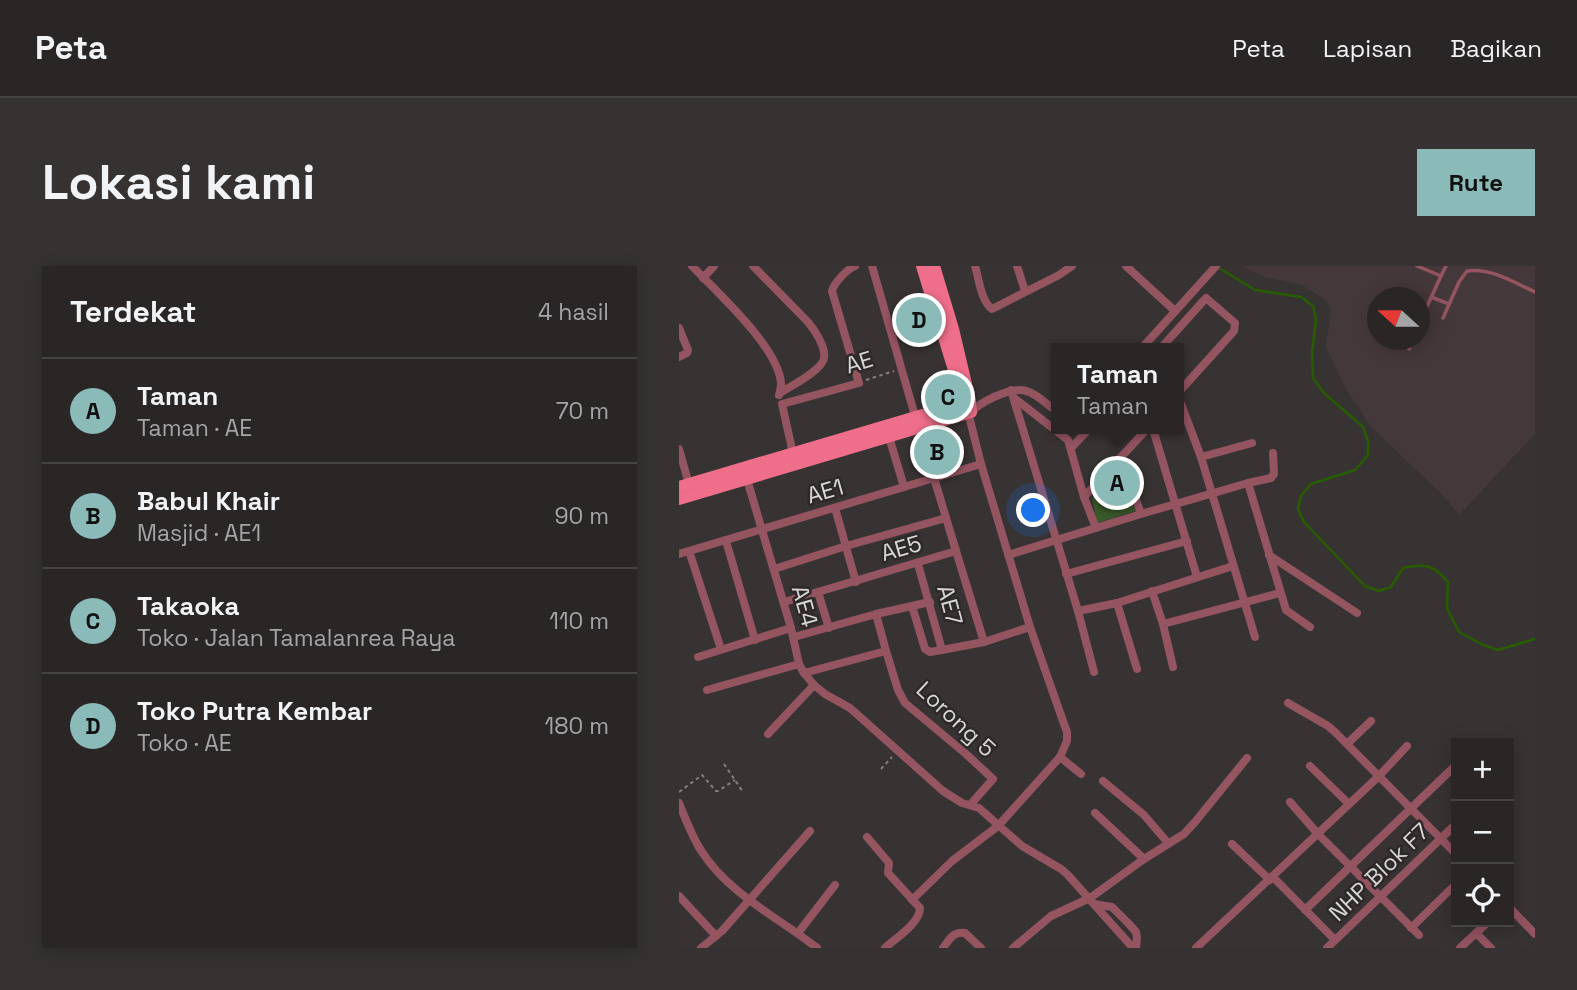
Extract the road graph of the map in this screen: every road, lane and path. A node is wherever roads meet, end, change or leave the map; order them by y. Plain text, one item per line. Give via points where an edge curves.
1 (692, 266) edge
2 (714, 266) edge
3 (753, 266) edge
4 (855, 266) edge
5 (872, 266) edge
6 (922, 266) edge
7 (934, 266) edge
8 (975, 266) edge
9 (1017, 266) edge
10 (1072, 266) edge
11 (1126, 266) edge
12 (1216, 266) edge
13 (1417, 266) edge
14 (1446, 266) edge
15 (1057, 270) edge
16 (1441, 276) junction
17 (703, 278) junction
18 (1535, 286) edge
19 (1024, 291) junction
20 (1534, 291) edge
21 (1431, 297) joint
22 (1449, 304) junction
23 (1175, 311) junction
24 (1443, 318) dead end
25 (679, 328) edge
26 (1146, 343) edge
27 (1165, 343) edge
28 (679, 357) edge
29 (902, 369) junction
30 (859, 383) junction
31 (1184, 386) edge
32 (780, 393) junction
33 (1013, 394) junction
34 (782, 404) junction
35 (1051, 407) edge
36 (970, 409) junction
37 (1184, 412) edge
38 (915, 416) junction
39 (1051, 425) edge
40 (1062, 434) edge
41 (1084, 434) edge
42 (1142, 434) edge
43 (1155, 434) edge
44 (889, 437) junction
45 (1252, 443) dead end
46 (1071, 448) junction
47 (679, 449) edge
48 (1273, 453) dead end
49 (1121, 457) junction
50 (1201, 457) junction
51 (795, 458) junction
52 (981, 464) junction
53 (745, 474) junction
54 (934, 478) junction
55 (1248, 483) junction
56 (684, 485) edge
57 (904, 487) junction
58 (1212, 494) junction
59 (1084, 497) junction
60 (679, 499) edge
61 (1176, 505) junction
62 (835, 508) junction
63 (1141, 514) junction
64 (946, 517) junction
65 (1096, 528) junction
66 (762, 529) junction
67 (1056, 540) junction
68 (726, 541) junction
69 (1187, 541) junction
70 (846, 546) junction
71 (689, 551) junction
72 (956, 551) junction
73 (679, 554) edge
74 (1008, 555) junction
75 (1269, 555) junction
76 (918, 564) junction
77 (1233, 565) junction
78 (774, 569) junction
79 (1066, 574) junction
80 (1198, 577) junction
81 (856, 582) junction
82 (1152, 591) junction
83 (818, 592) junction
84 (1280, 593) junction
85 (784, 602) junction
86 (930, 602) junction
87 (1244, 602) junction
88 (1117, 603) junction
89 (912, 606) junction
90 (1078, 611) junction
91 (1357, 613) dead end
92 (876, 614) junction
93 (1163, 624) junction
94 (1030, 627) junction
95 (1310, 627) dead end
96 (829, 628) junction
97 (793, 632) junction
98 (1255, 637) dead end
99 (755, 640) junction
100 (984, 642) junction
101 (721, 649) junction
102 (942, 650) junction
103 (886, 651) junction
104 (698, 657) dead end
105 (799, 664) junction
106 (1173, 667) dead end
107 (1137, 669) dead end
108 (1094, 672) dead end
109 (804, 673) junction
110 (814, 685) junction
111 (707, 690) dead end
112 (1288, 703) dead end
113 (1371, 721) dead end
114 (768, 734) dead end
115 (1347, 744) junction
116 (1407, 746) dead end
117 (898, 751) junction
118 (1060, 757) junction
119 (1247, 758) dead end
120 (724, 764) dead end
121 (1310, 766) dead end
122 (881, 769) dead end
123 (1451, 770) edge
124 (1081, 774) dead end
125 (1379, 776) junction
126 (735, 780) junction
127 (1103, 781) dead end
128 (679, 792) edge
129 (743, 792) dead end
130 (1290, 802) dead end
131 (679, 803) edge
132 (1349, 804) junction
133 (970, 805) junction
134 (1412, 809) junction
135 (1095, 813) dead end
136 (998, 826) junction
137 (1451, 829) edge
138 (810, 831) dead end
139 (1318, 834) junction
140 (867, 837) dead end
141 (1442, 839) junction
142 (1168, 843) junction
143 (1232, 844) dead end
144 (1451, 849) edge
145 (1144, 859) junction
146 (1350, 866) junction
147 (1271, 878) junction
148 (835, 886) dead end
149 (1451, 889) edge
150 (679, 896) edge
151 (1381, 897) junction
152 (748, 900) junction
153 (912, 900) junction
154 (1092, 901) junction
155 (1305, 910) junction
156 (1514, 912) edge
157 (1483, 927) edge
158 (1411, 928) junction
159 (798, 933) junction
160 (1476, 933) junction
161 (1535, 934) edge
162 (1419, 935) dead end
163 (716, 936) junction
164 (1335, 940) junction
165 (1199, 947) edge
166 (701, 948) edge
167 (817, 948) edge
168 (885, 948) edge
169 (943, 948) edge
170 (981, 948) edge
171 (1013, 948) edge
172 (1135, 948) edge
173 (1327, 948) edge
174 (1460, 948) edge
175 (1491, 948) edge

1 - 17 street
2 - 17 street
3 - 32 street via 809,322 823,352 822,364
4 - 30 street via 845,271 832,291
5 - 29 street, AE
6 - 36 main road
7 - 36 main road
8 - 19 street via 990,309
9 - 19 street
10 - 15 street
11 - 23 street
12 - 23 street
13 - 16 lane
14 - 16 lane
15 - 19 street
16 - 21 lane
17 - 32 street via 761,340 777,369
18 - 20 lane
20 - 22 lane via 1472,270 1458,282
21 - 22 lane
22 - 24 lane
23 - 26 street
25 - 28 street via 688,350
27 - 31 street via 1206,298 1233,320 1235,328
29 - 30 path, AE
29 - 38 street
30 - 34 street, AE
32 - 34 street
33 - 35 street via 1020,389
33 - 36 street
33 - 39 street
33 - 67 street
34 - 51 street
36 - 38 main road
36 - 44 main road
36 - 52 street
37 - 50 street
38 - 51 main road
40 - 46 street
41 - 46 street
42 - 49 street
43 - 61 street
44 - 51 main road
44 - 57 street
45 - 50 street
46 - 59 street
47 - 56 street
48 - 55 street via 1273,477
49 - 59 street
49 - 63 street
50 - 58 street
51 - 53 main road
52 - 54 street, AE1
52 - 74 street
53 - 56 main road
53 - 60 main road
53 - 66 street, AE4
54 - 57 street, AE1
54 - 64 street, AE5
55 - 58 street
55 - 75 street
57 - 62 street, AE1
58 - 61 street
58 - 77 street
59 - 65 street
61 - 63 street
61 - 69 street
62 - 66 street, AE1
62 - 70 street
63 - 65 street
64 - 70 street
64 - 72 street, AE5
65 - 67 street
66 - 68 street, AE1
66 - 78 street, AE4
67 - 74 street
67 - 79 street
68 - 71 street, AE1
68 - 99 street
69 - 79 street
69 - 80 street
70 - 78 street
70 - 81 street
71 - 73 street, AE1
71 - 101 street
72 - 76 street, AE5
72 - 100 street
74 - 94 street
75 - 84 street
75 - 91 street
76 - 81 street, AE5
76 - 86 street, AE7
77 - 80 street
77 - 87 street
78 - 85 street, AE4
79 - 90 street
80 - 82 street
81 - 83 street, AE5
82 - 88 street
82 - 93 street
83 - 85 street, AE5
83 - 96 street
84 - 87 street
84 - 95 street via 1287,612
85 - 97 street, AE4
86 - 89 street
86 - 102 street, AE7
87 - 93 street
87 - 98 street
88 - 90 street
88 - 107 street
89 - 92 street
89 - 102 street via 925,649
90 - 108 street
92 - 96 street
92 - 103 street
93 - 106 street
94 - 100 street, AE7
94 - 118 street via 1067,732
96 - 97 street
97 - 99 street
97 - 105 street, AE4
99 - 101 street
100 - 102 street, AE7
101 - 104 street
103 - 109 street
103 - 133 street, Lorong 5 via 905,703 993,779
105 - 109 street
105 - 111 street, AE4
109 - 110 street
110 - 114 street
110 - 117 street via 850,708
112 - 115 street via 1328,726
113 - 115 street
115 - 125 street
116 - 125 street
117 - 122 path
117 - 133 street via 943,791
118 - 124 street
118 - 136 street
119 - 142 street via 1188,831
120 - 126 path
121 - 132 street
123 - 134 street
125 - 132 street
125 - 134 street
126 - 128 path via 716,791 702,775
126 - 129 path
127 - 142 street via 1144,815
130 - 139 street
131 - 152 street via 707,860
132 - 139 street
133 - 136 street
134 - 141 street
134 - 146 street
135 - 145 street
136 - 153 street
136 - 154 street via 1061,869
137 - 141 street, NHP Blok F7
138 - 152 street
139 - 146 street
139 - 147 street
140 - 153 street via 890,864 888,873
141 - 144 street
141 - 151 street, NHP Blok F7
142 - 145 street
143 - 147 street
145 - 154 street
146 - 151 street
146 - 155 street
147 - 155 street
147 - 165 street
148 - 159 street
149 - 158 street
150 - 163 street
151 - 158 street
151 - 164 street, NHP Blok F7
152 - 159 street
152 - 163 street
153 - 168 street via 920,914
154 - 171 street via 1051,915
154 - 172 street
154 - 172 street via 1112,907 1129,924 1136,932
155 - 164 street
156 - 161 street
157 - 160 street
158 - 162 street
159 - 167 street
160 - 174 street
160 - 175 street
163 - 166 street
164 - 173 street, NHP Blok F7
169 - 170 street via 953,934 962,932

